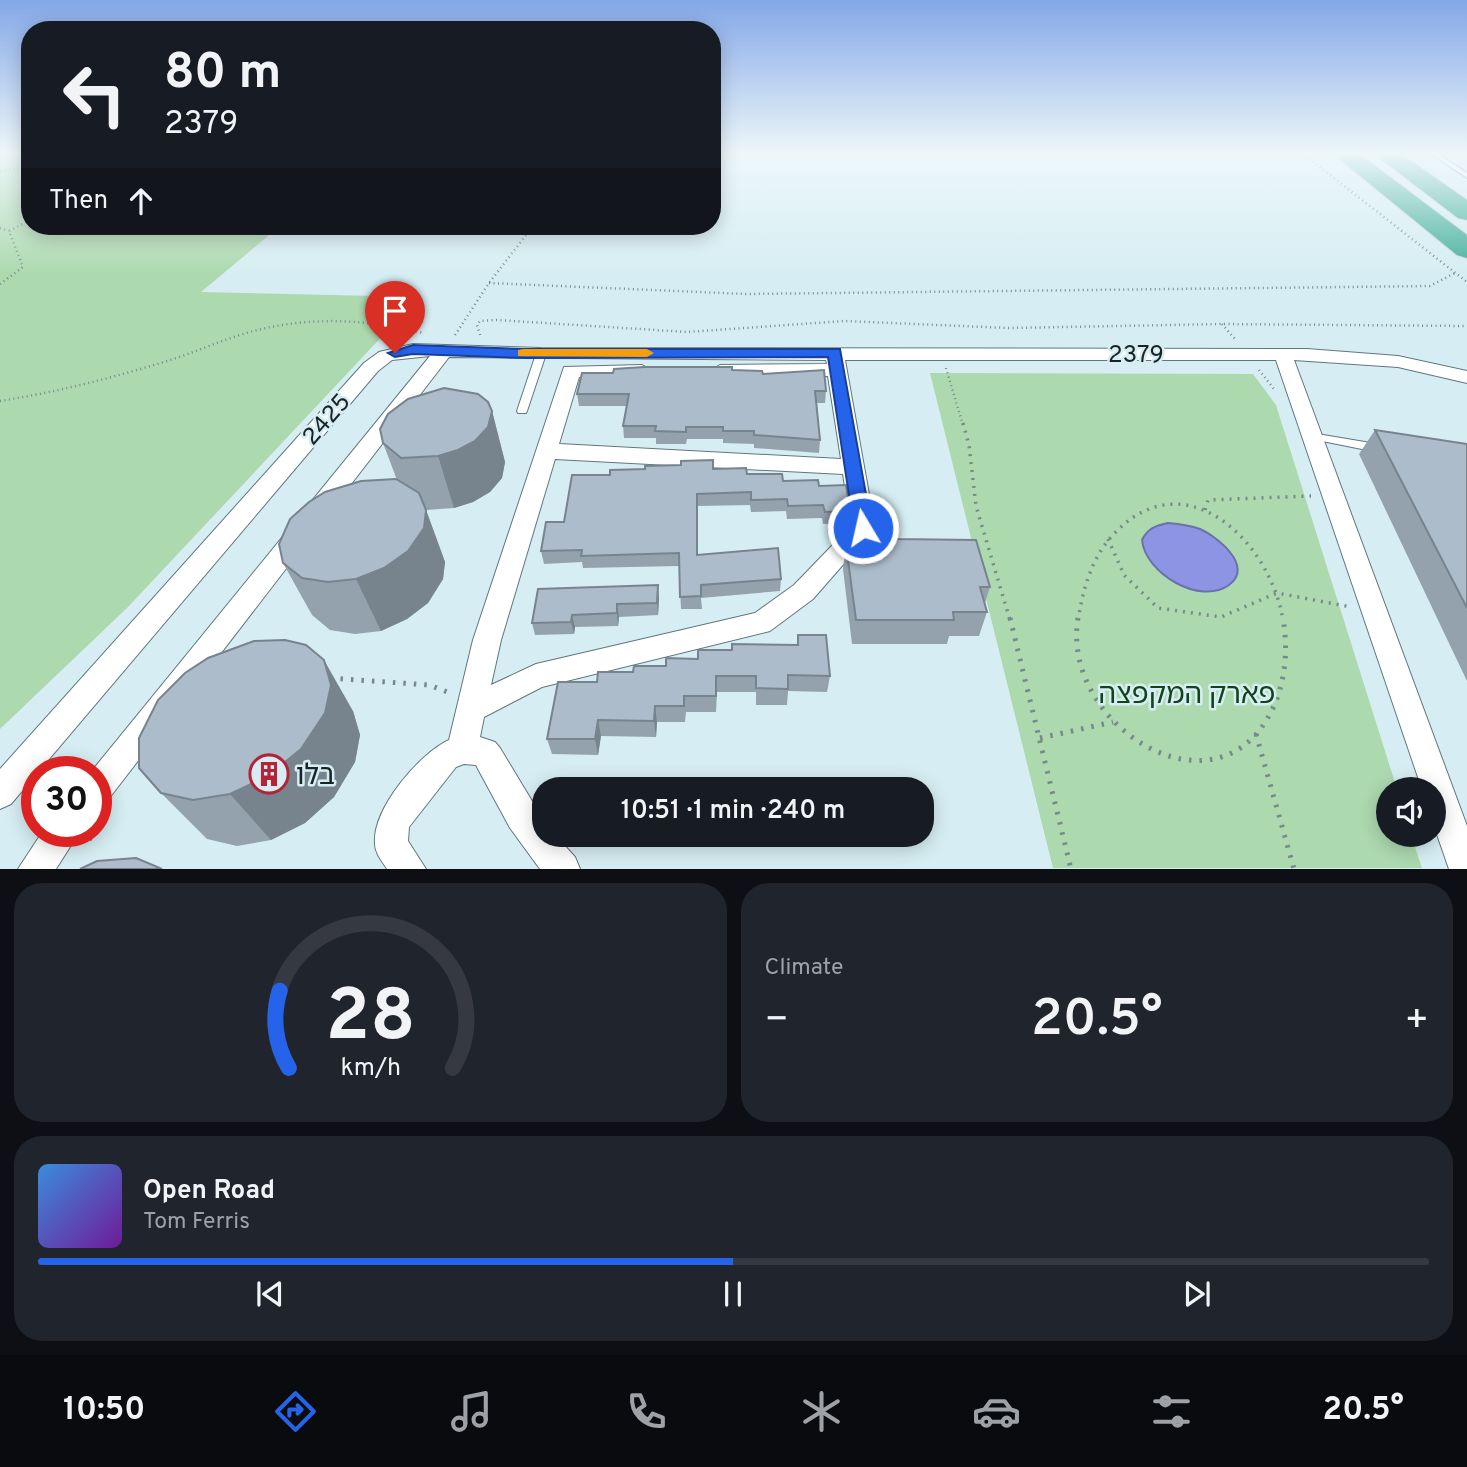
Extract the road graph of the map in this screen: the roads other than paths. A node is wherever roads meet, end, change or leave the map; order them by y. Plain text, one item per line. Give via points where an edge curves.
1 (1396, 194) edge
2 (1441, 194) edge
3 (1467, 212) edge
4 (1467, 249) edge
5 (448, 346) junction
6 (541, 354) junction
7 (1283, 355) junction
8 (836, 361) junction
9 (1467, 377) edge
10 (522, 411) dead end
11 (1311, 436) junction
12 (548, 451) junction
13 (1395, 451) edge
14 (853, 467) junction
15 (472, 705) junction
16 (462, 748) junction
17 (112, 787) edge
18 (0, 793) edge
19 (51, 847) edge
20 (34, 869) edge
21 (409, 869) edge
22 (563, 869) edge
23 (1466, 869) edge

1 - 4 highway
2 - 3 highway
5 - 6 street, 2379 via 475,353
5 - 17 street, 2425
5 - 18 street, 2425 via 404,350 371,367
6 - 8 street, 2379
6 - 10 lane
7 - 8 street, 2379 via 941,353
7 - 9 street, 2379 via 1367,355
7 - 11 street
8 - 12 street via 571,371
8 - 14 street
11 - 13 lane
11 - 23 street
12 - 14 street
12 - 15 street via 487,640
14 - 15 street via 863,528 785,610 761,623 716,636 536,676
15 - 16 street
16 - 21 street via 444,757 397,817 391,846
16 - 22 street via 484,752 500,771 516,808
19 - 20 street

